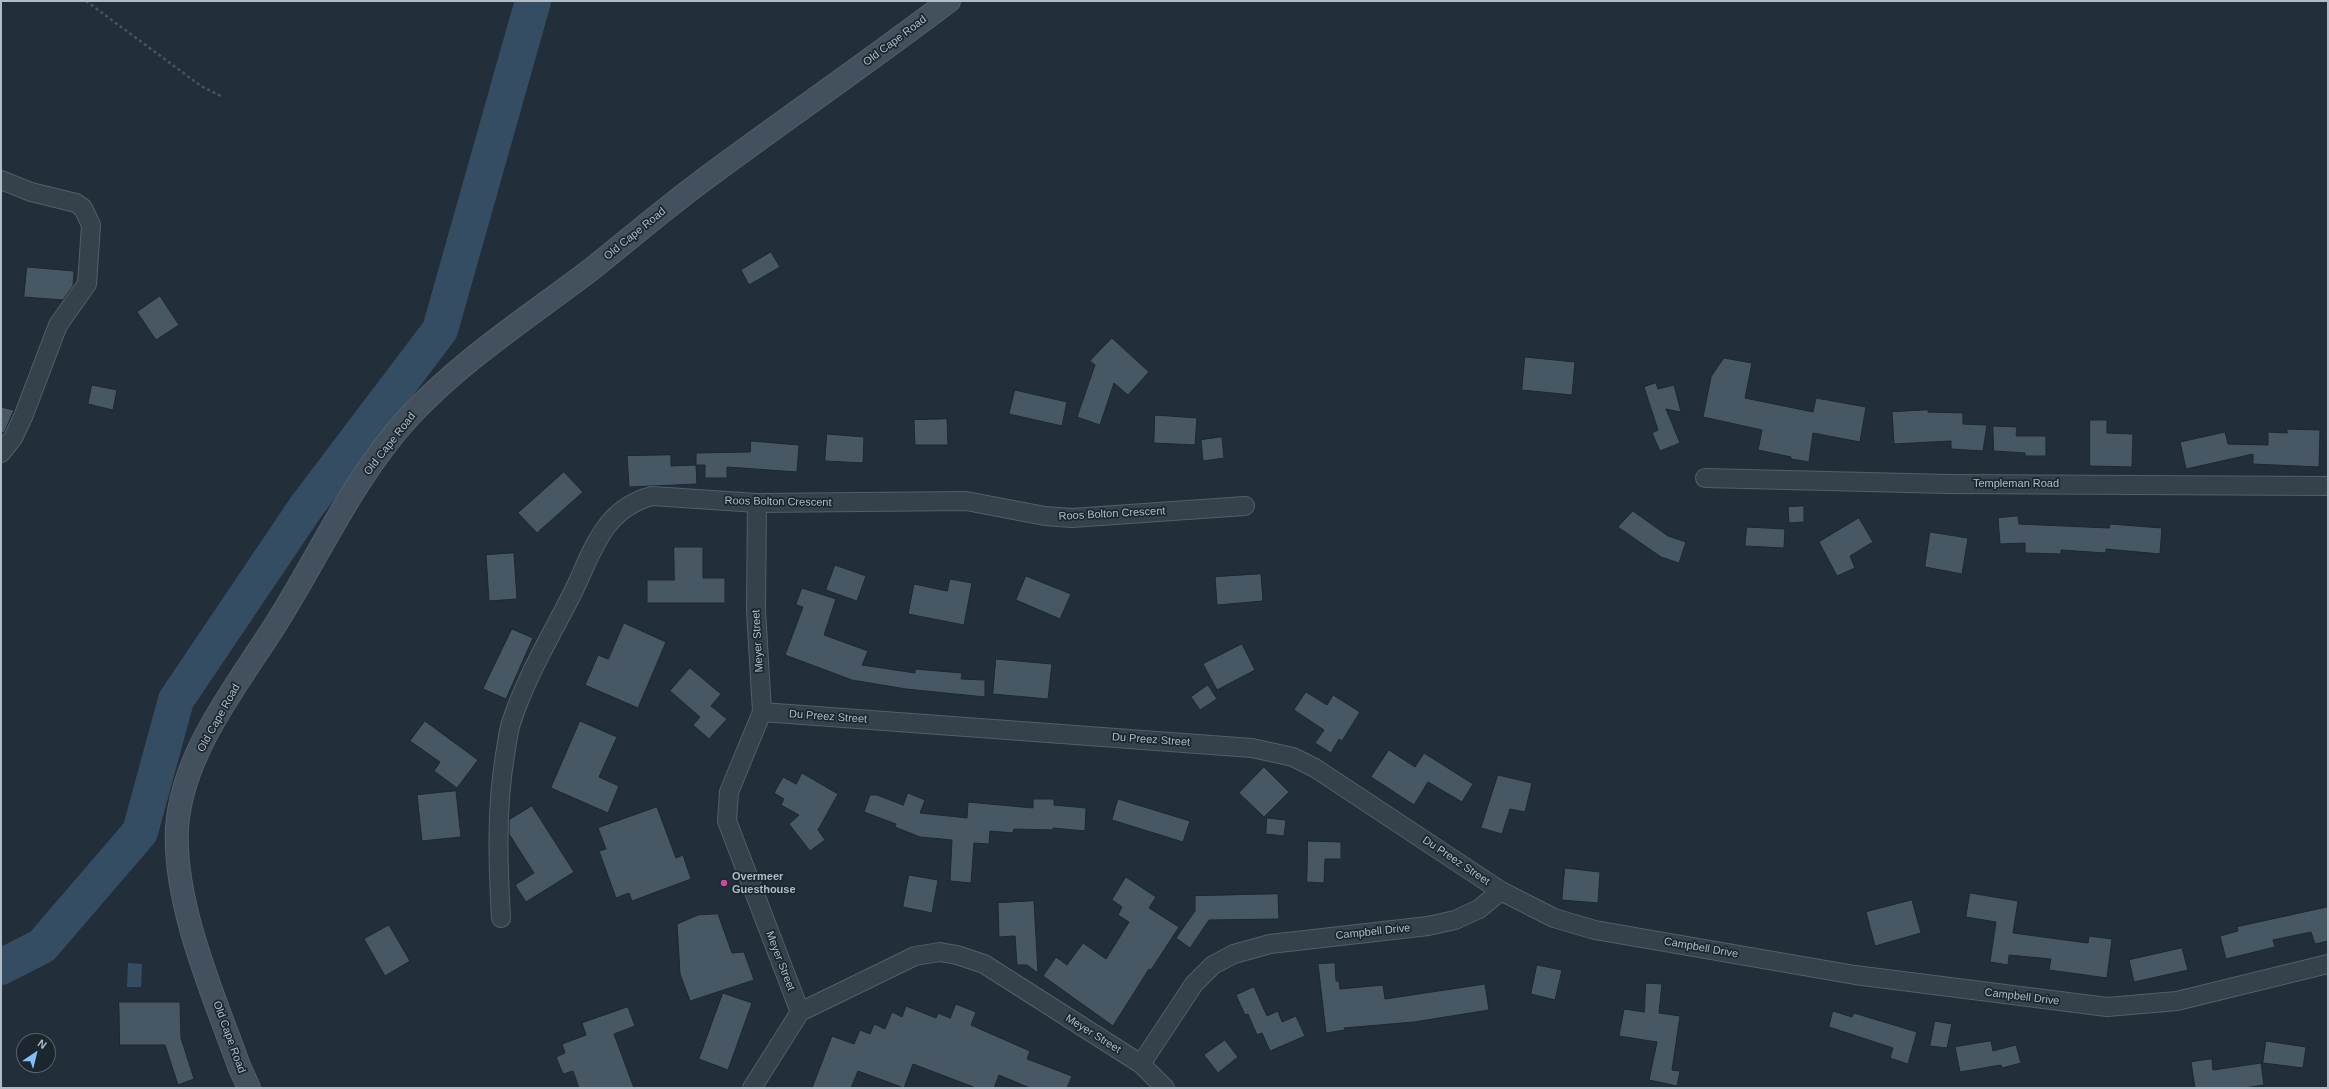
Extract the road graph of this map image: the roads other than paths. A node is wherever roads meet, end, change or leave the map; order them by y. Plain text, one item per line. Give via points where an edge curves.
1 (948, 1) edge
2 (1, 180) edge
3 (1, 453) edge
4 (1705, 478) dead end
5 (2328, 486) edge
6 (757, 503) junction
7 (1245, 506) dead end
8 (762, 712) junction
9 (1501, 891) junction
10 (501, 918) dead end
11 (2328, 964) edge
12 (800, 1012) junction
13 (1141, 1064) junction
14 (249, 1088) edge
15 (752, 1088) edge
16 (1165, 1088) edge

1 - 14 street, Old Cape Road via 699,184 461,366 405,422 349,499 300,586 226,702 205,740 181,796 177,832 179,872 191,926
2 - 3 street via 31,192 76,203 83,208 91,225 87,284 58,325 24,417 13,438
4 - 5 street, Templeman Road via 1948,484
6 - 7 street, Roos Bolton Crescent via 966,502 1045,516 1072,518
6 - 8 street, Meyer Street via 756,610
6 - 10 street, Roos Bolton Crescent via 652,496 636,500 620,510 601,532 527,681 511,721 499,789 498,872
8 - 9 street, Du Preez Street via 1252,748 1293,757 1315,768
8 - 12 street, Meyer Street via 729,792 727,821
9 - 11 street, Campbell Drive via 1554,918 1595,930 1856,975 2107,1007 2177,1001
9 - 13 street, Campbell Drive via 1478,909 1455,920 1428,926 1270,944 1234,954 1213,965 1194,984
12 - 13 street, Meyer Street via 915,956 940,952 984,964
12 - 15 street
13 - 16 street, Meyer Street

